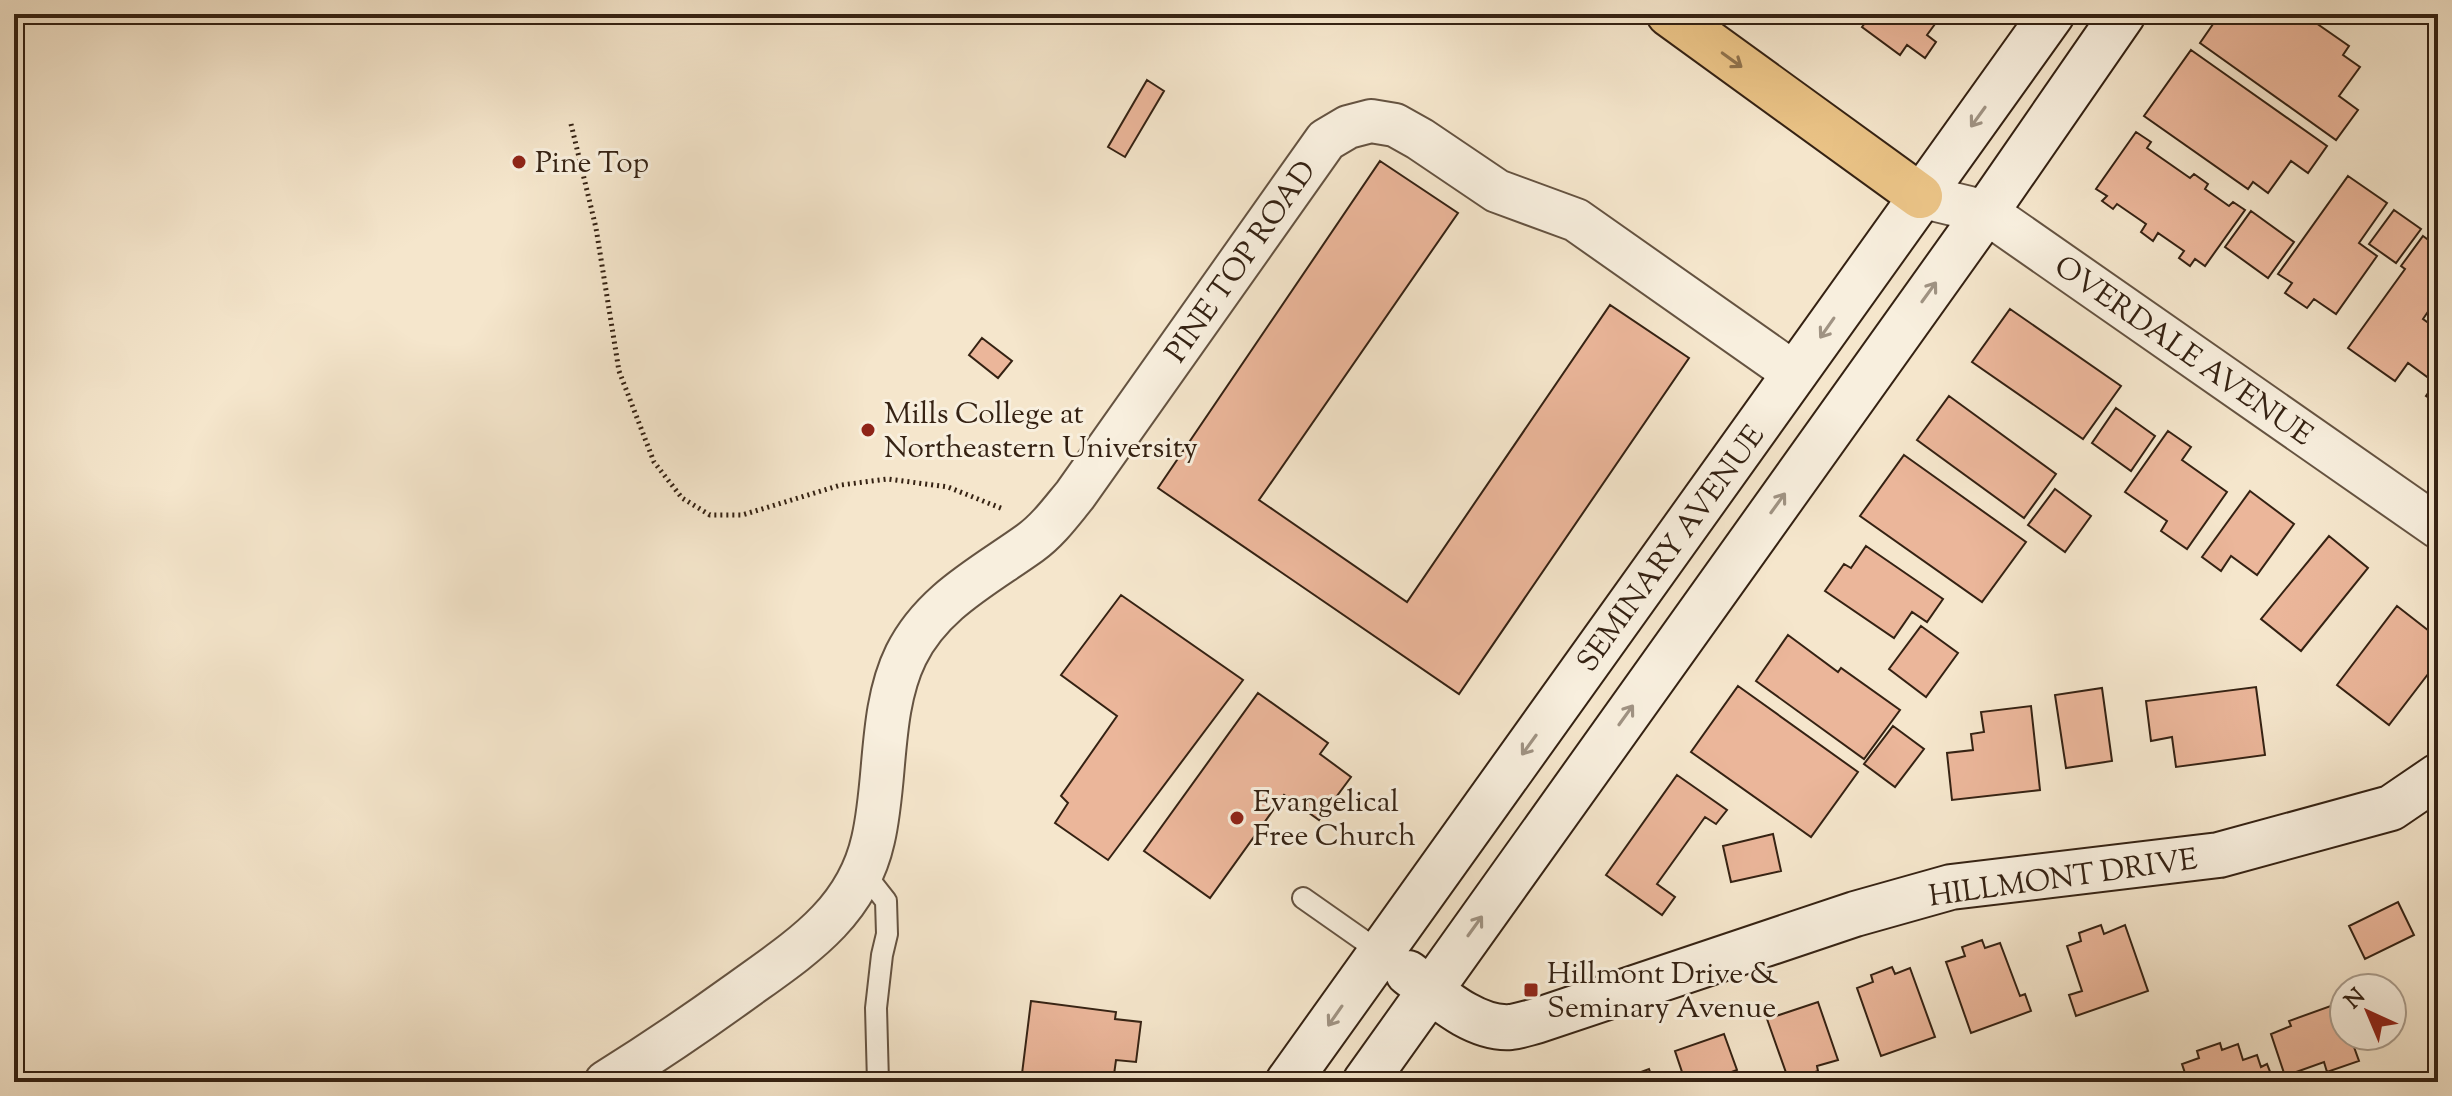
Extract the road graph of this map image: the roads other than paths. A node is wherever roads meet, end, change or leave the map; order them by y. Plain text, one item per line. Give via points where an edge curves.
1 (1669, 14) edge
2 (2052, 14) edge
3 (2123, 14) edge
4 (1920, 196) junction
5 (1986, 212) junction
6 (1795, 374) junction
7 (2438, 527) edge
8 (2438, 776) edge
9 (864, 873) junction
10 (1303, 898) dead end
11 (1380, 952) junction
12 (1430, 990) junction
13 (606, 1082) edge
14 (878, 1082) edge
15 (1288, 1082) edge
16 (1365, 1082) edge

1 -> 4 highway
2 -> 4 street, SEMINARY AVENUE
3 - 5 street, SEMINARY AVENUE
4 - 5 street, OVERDALE AVENUE
4 -> 6 street, SEMINARY AVENUE
5 - 7 street, OVERDALE AVENUE
12 -> 5 street, SEMINARY AVENUE
6 - 9 street, PINE TOP ROAD via 1576,220 1497,191 1395,125 1371,121 1348,127 1326,140 1049,527 970,582 921,631 894,691 874,838
6 -> 11 street, SEMINARY AVENUE
8 - 12 street, HILLMONT DRIVE via 2391,808 2219,855 1951,887 1510,1027 1486,1024
9 - 13 street, PINE TOP ROAD via 849,898 808,942
9 - 14 lane via 886,901 887,934 876,1008
10 - 11 lane
11 - 12 street, HILLMONT DRIVE
11 -> 15 street, SEMINARY AVENUE
12 - 16 street, SEMINARY AVENUE

